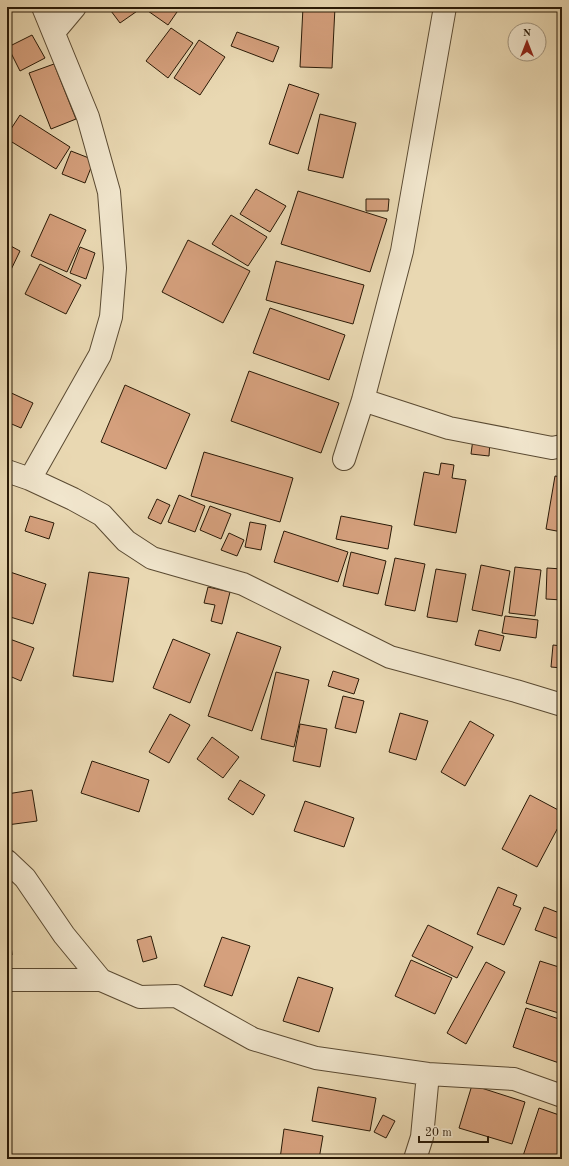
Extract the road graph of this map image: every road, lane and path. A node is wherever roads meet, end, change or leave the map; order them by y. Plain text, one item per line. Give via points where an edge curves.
1 (43, 7) edge
2 (75, 7) edge
3 (445, 7) edge
4 (54, 32) junction
5 (363, 400) junction
6 (562, 446) edge
7 (344, 459) dead end
8 (7, 471) edge
9 (30, 479) junction
10 (562, 705) edge
11 (7, 861) edge
12 (7, 980) edge
13 (101, 980) junction
14 (428, 1074) junction
15 (562, 1096) edge
16 (415, 1159) edge

1 - 4 street
2 - 4 street
3 - 5 street via 402,251
4 - 9 street via 88,117 109,192 115,268 111,317 100,355
5 - 6 street via 449,428 552,448
5 - 7 street
8 - 9 street
9 - 10 street via 102,515 126,540 152,558 243,584 390,657
11 - 13 street via 25,878 64,935
12 - 13 street
13 - 14 street via 140,997 176,996 253,1040 316,1058
14 - 15 street via 514,1079
14 - 16 street via 422,1136

